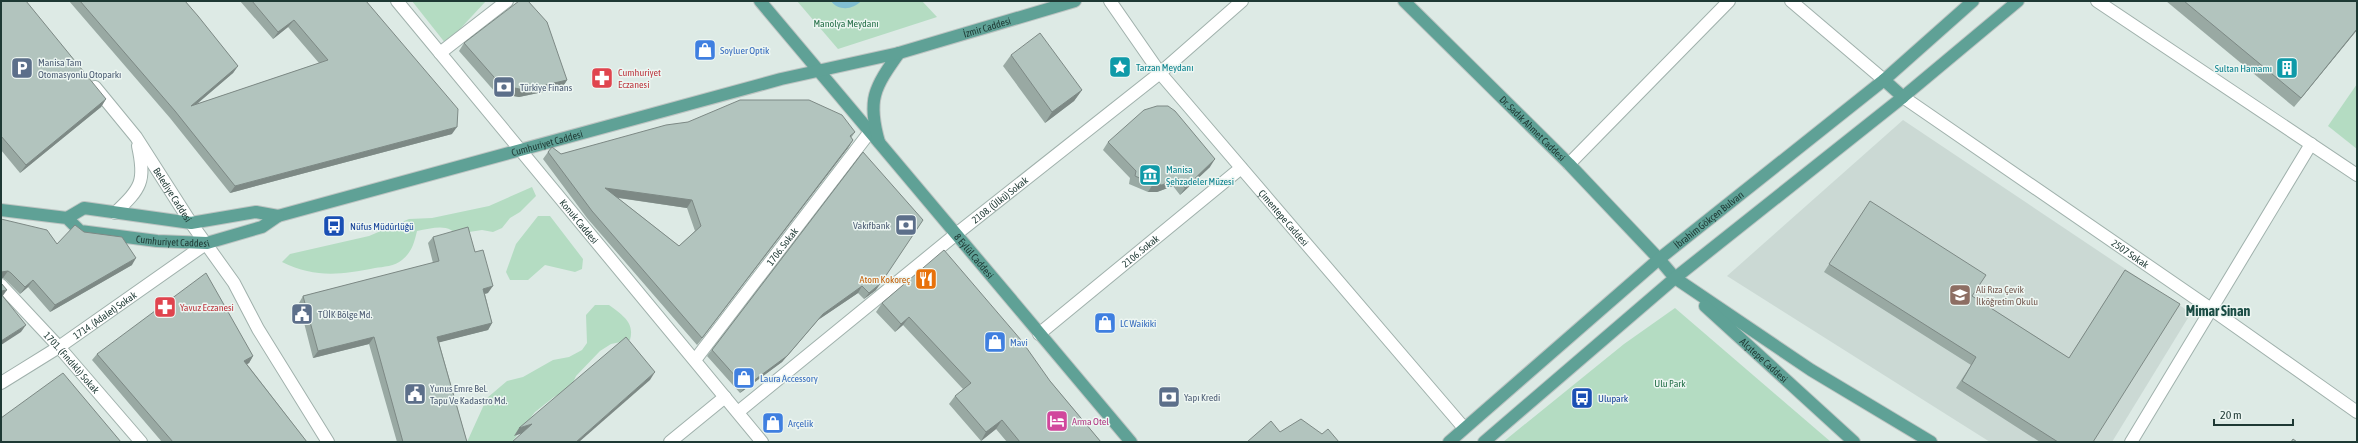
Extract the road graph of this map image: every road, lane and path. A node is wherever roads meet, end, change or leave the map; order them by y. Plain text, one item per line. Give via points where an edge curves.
1 (396, 1) edge
2 (507, 1) edge
3 (760, 1) edge
4 (1075, 1) edge
5 (1110, 1) edge
6 (1242, 1) edge
7 (1404, 1) edge
8 (1729, 1) edge
9 (1791, 1) edge
10 (1973, 1) edge
11 (2018, 1) edge
12 (2097, 1) edge
13 (440, 53) junction
14 (899, 53) junction
15 (816, 70) junction
16 (1160, 73) junction
17 (86, 75) edge
18 (1884, 80) junction
19 (1903, 97) junction
20 (869, 133) junction
21 (136, 137) junction
22 (2311, 144) junction
23 (880, 145) junction
24 (521, 151) junction
25 (1569, 164) junction
26 (1241, 168) junction
27 (2357, 175) edge
28 (1, 210) edge
29 (115, 213) junction
30 (278, 216) junction
31 (67, 218) junction
32 (191, 222) junction
33 (955, 235) junction
34 (206, 243) junction
35 (1659, 259) junction
36 (1675, 278) junction
37 (1, 284) edge
38 (2211, 309) junction
39 (1039, 334) junction
40 (59, 347) junction
41 (695, 360) junction
42 (1, 383) edge
43 (725, 397) junction
44 (738, 412) junction
45 (2357, 412) edge
46 (1464, 428) junction
47 (141, 442) edge
48 (328, 442) edge
49 (670, 442) edge
50 (762, 442) edge
51 (1131, 442) edge
52 (1449, 442) edge
53 (1484, 442) edge
54 (1854, 442) edge
55 (1931, 442) edge
56 (2131, 442) edge

1 - 13 street, Konuk Caddesi
2 - 13 street
3 - 15 main road, 8 Eylül Caddesi
4 - 14 main road, İzmir Caddesi
5 - 16 street, Çimentepe Caddesi
6 - 16 street, 2108. (Ülkü) Sokak
7 - 25 main road, Dr. Sadık Ahmet Caddesi
8 - 25 street
9 - 18 street
10 - 18 main road, İbrahim Gökçen Bulvarı
11 - 19 main road
12 - 22 street
13 - 24 street, Konuk Caddesi
14 - 15 main road, İzmir Caddesi
14 - 23 main road via 883,77 872,103 873,120
15 - 20 main road, 8 Eylül Caddesi
15 - 24 main road, Cumhuriyet Caddesi
16 - 26 street, Çimentepe Caddesi
16 - 33 street, 2108. (Ülkü) Sokak
17 - 21 street, Belediye Caddesi
18 - 19 main road
18 - 35 main road, İbrahim Gökçen Bulvarı
19 - 36 main road
19 - 38 street, 2507 Sokak
20 - 23 main road, 8 Eylül Caddesi
20 - 41 street, 1706. Sokak
21 - 29 street via 143,169 136,193
21 - 32 street, Belediye Caddesi
22 - 27 street
22 - 38 street
23 - 33 main road, 8 Eylül Caddesi
24 - 30 main road, Cumhuriyet Caddesi
24 - 41 street, Konuk Caddesi
25 - 35 main road, Dr. Sadık Ahmet Caddesi
26 - 39 street, 2106. Sokak
26 - 46 street, Çimentepe Caddesi
28 - 31 main road
29 - 31 main road, Cumhuriyet Caddesi via 84,208
29 - 32 main road, Cumhuriyet Caddesi
30 - 32 main road, Cumhuriyet Caddesi via 256,212
30 - 34 main road, Cumhuriyet Caddesi via 262,227
31 - 34 main road, Cumhuriyet Caddesi via 80,231 157,242
32 - 34 street, Belediye Caddesi
33 - 39 main road, 8 Eylül Caddesi
33 - 44 street, 2108. (Ülkü) Sokak
34 - 40 street, 1714. (Adalet) Sokak
34 - 48 street, Belediye Caddesi via 234,283 258,329
35 - 36 main road, Dr. Sadık Ahmet Caddesi
35 - 46 main road, İbrahim Gökçen Bulvarı
36 - 53 main road
36 - 54 main road, Alçıtepe Caddesi
36 - 55 main road via 1811,370
37 - 40 street, 1701. (Fındıklı) Sokak
38 - 45 street, 2507 Sokak
38 - 56 street
39 - 51 main road, 8 Eylül Caddesi
40 - 42 street, 1714. (Adalet) Sokak
40 - 47 street, 1701. (Fındıklı) Sokak
41 - 43 street, Konuk Caddesi
43 - 44 street, Konuk Caddesi
43 - 49 street
44 - 50 street, Konuk Caddesi
46 - 52 main road, İbrahim Gökçen Bulvarı

